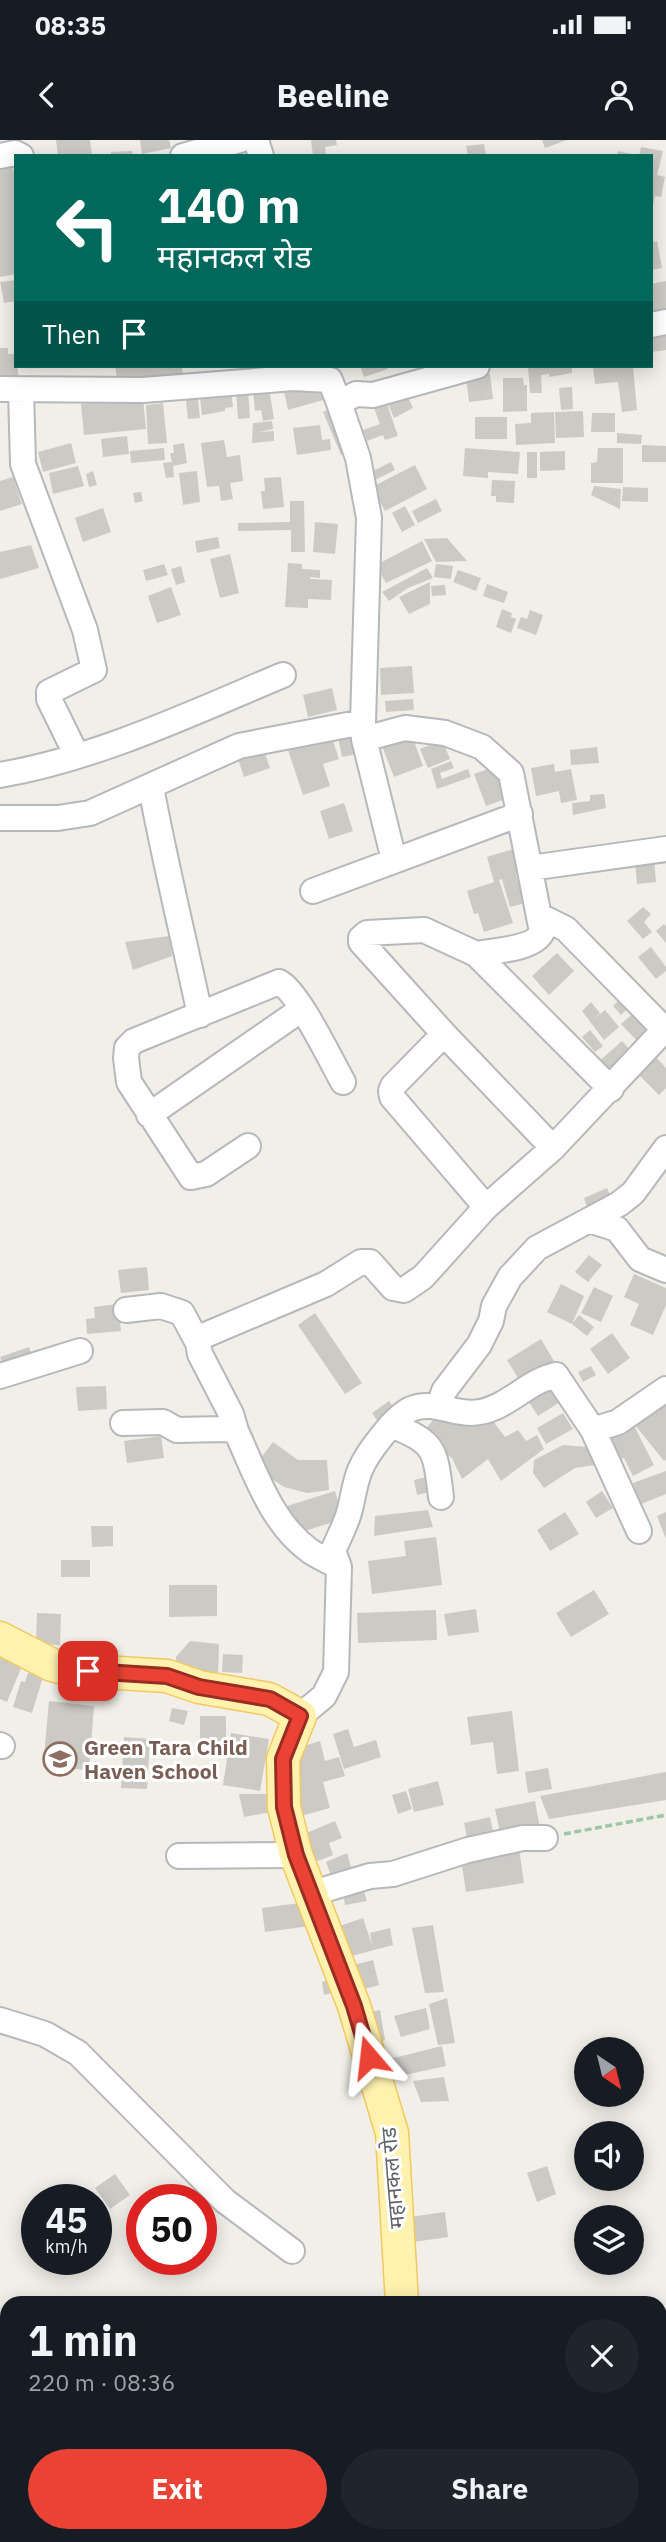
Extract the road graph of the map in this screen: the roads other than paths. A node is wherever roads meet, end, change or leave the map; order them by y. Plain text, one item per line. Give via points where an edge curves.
1 (240, 140) edge
2 (190, 154) edge
3 (470, 368) edge
4 (332, 383) edge
5 (11, 389) edge
6 (283, 675) dead end
7 (363, 731) junction
8 (76, 756) junction
9 (0, 775) edge
10 (150, 787) junction
11 (520, 814) junction
12 (0, 818) edge
13 (666, 849) edge
14 (394, 860) junction
15 (530, 868) junction
16 (313, 891) dead end
17 (540, 916) junction
18 (476, 954) junction
19 (302, 1009) junction
20 (200, 1015) junction
21 (665, 1029) edge
22 (444, 1034) junction
23 (343, 1082) dead end
24 (611, 1088) junction
25 (149, 1115) junction
26 (248, 1146) dead end
27 (666, 1148) edge
28 (553, 1149) junction
29 (486, 1207) junction
30 (589, 1220) junction
31 (666, 1270) edge
32 (127, 1310) dead end
33 (198, 1343) junction
34 (80, 1351) dead end
35 (0, 1376) edge
36 (666, 1389) edge
37 (439, 1406) junction
38 (124, 1423) dead end
39 (391, 1425) junction
40 (236, 1430) junction
41 (593, 1430) junction
42 (441, 1497) dead end
43 (639, 1531) dead end
44 (339, 1567) junction
45 (1, 1641) edge
46 (300, 1716) junction
47 (545, 1838) road end
48 (296, 1855) junction
49 (179, 1856) dead end
50 (310, 1894) junction
51 (0, 2020) edge
52 (292, 2251) dead end
53 (402, 2296) edge

1 - 2 street
3 - 4 street via 373,395 356,394
4 - 5 street via 293,378 143,390
4 - 7 street via 358,458 369,518
5 - 8 street via 23,464 85,630 94,670 49,692
6 - 8 street
7 - 10 street via 239,746
7 - 11 street via 404,728 445,733 482,747 511,773
7 - 14 street
8 - 9 street
10 - 12 street via 90,813
10 - 20 street
11 - 14 street
11 - 15 street
13 - 15 street
14 - 16 street
15 - 17 street
17 - 18 street via 540,938
17 - 21 street via 566,929
18 - 22 street via 424,930 367,933 361,938
18 - 24 street
19 - 20 street via 279,982
19 - 23 street
19 - 25 street
20 - 25 street via 127,1048 129,1082
21 - 24 street
22 - 28 street
22 - 29 street via 393,1086 392,1097
24 - 28 street
25 - 26 street via 191,1177 206,1174
27 - 30 street via 632,1193
28 - 29 street
29 - 33 street via 424,1277 404,1290 393,1288 370,1262 361,1262 326,1284 203,1336
30 - 31 street via 617,1229 640,1259
30 - 37 street via 537,1248 510,1277 479,1345 444,1391
32 - 33 street via 161,1306 182,1313
33 - 40 street
34 - 35 street
36 - 41 street via 618,1422
37 - 39 street via 412,1409
37 - 41 street via 458,1413 480,1412 556,1375
38 - 40 street via 163,1422 177,1430
39 - 42 street via 415,1434 430,1447
39 - 44 street via 360,1468 333,1551
40 - 44 street via 275,1512 310,1551
41 - 43 street
44 - 46 street via 336,1672 324,1696
45 - 46 main road via 52,1665 167,1676 199,1687 270,1699
46 - 48 main road, महानकल रोड via 283,1759 284,1807
47 - 50 street via 468,1850
48 - 49 street
48 - 50 main road, महानकल रोड
50 - 53 main road, महानकल रोड via 354,2006 392,2133
51 - 52 street via 45,2034 78,2053 225,2201

